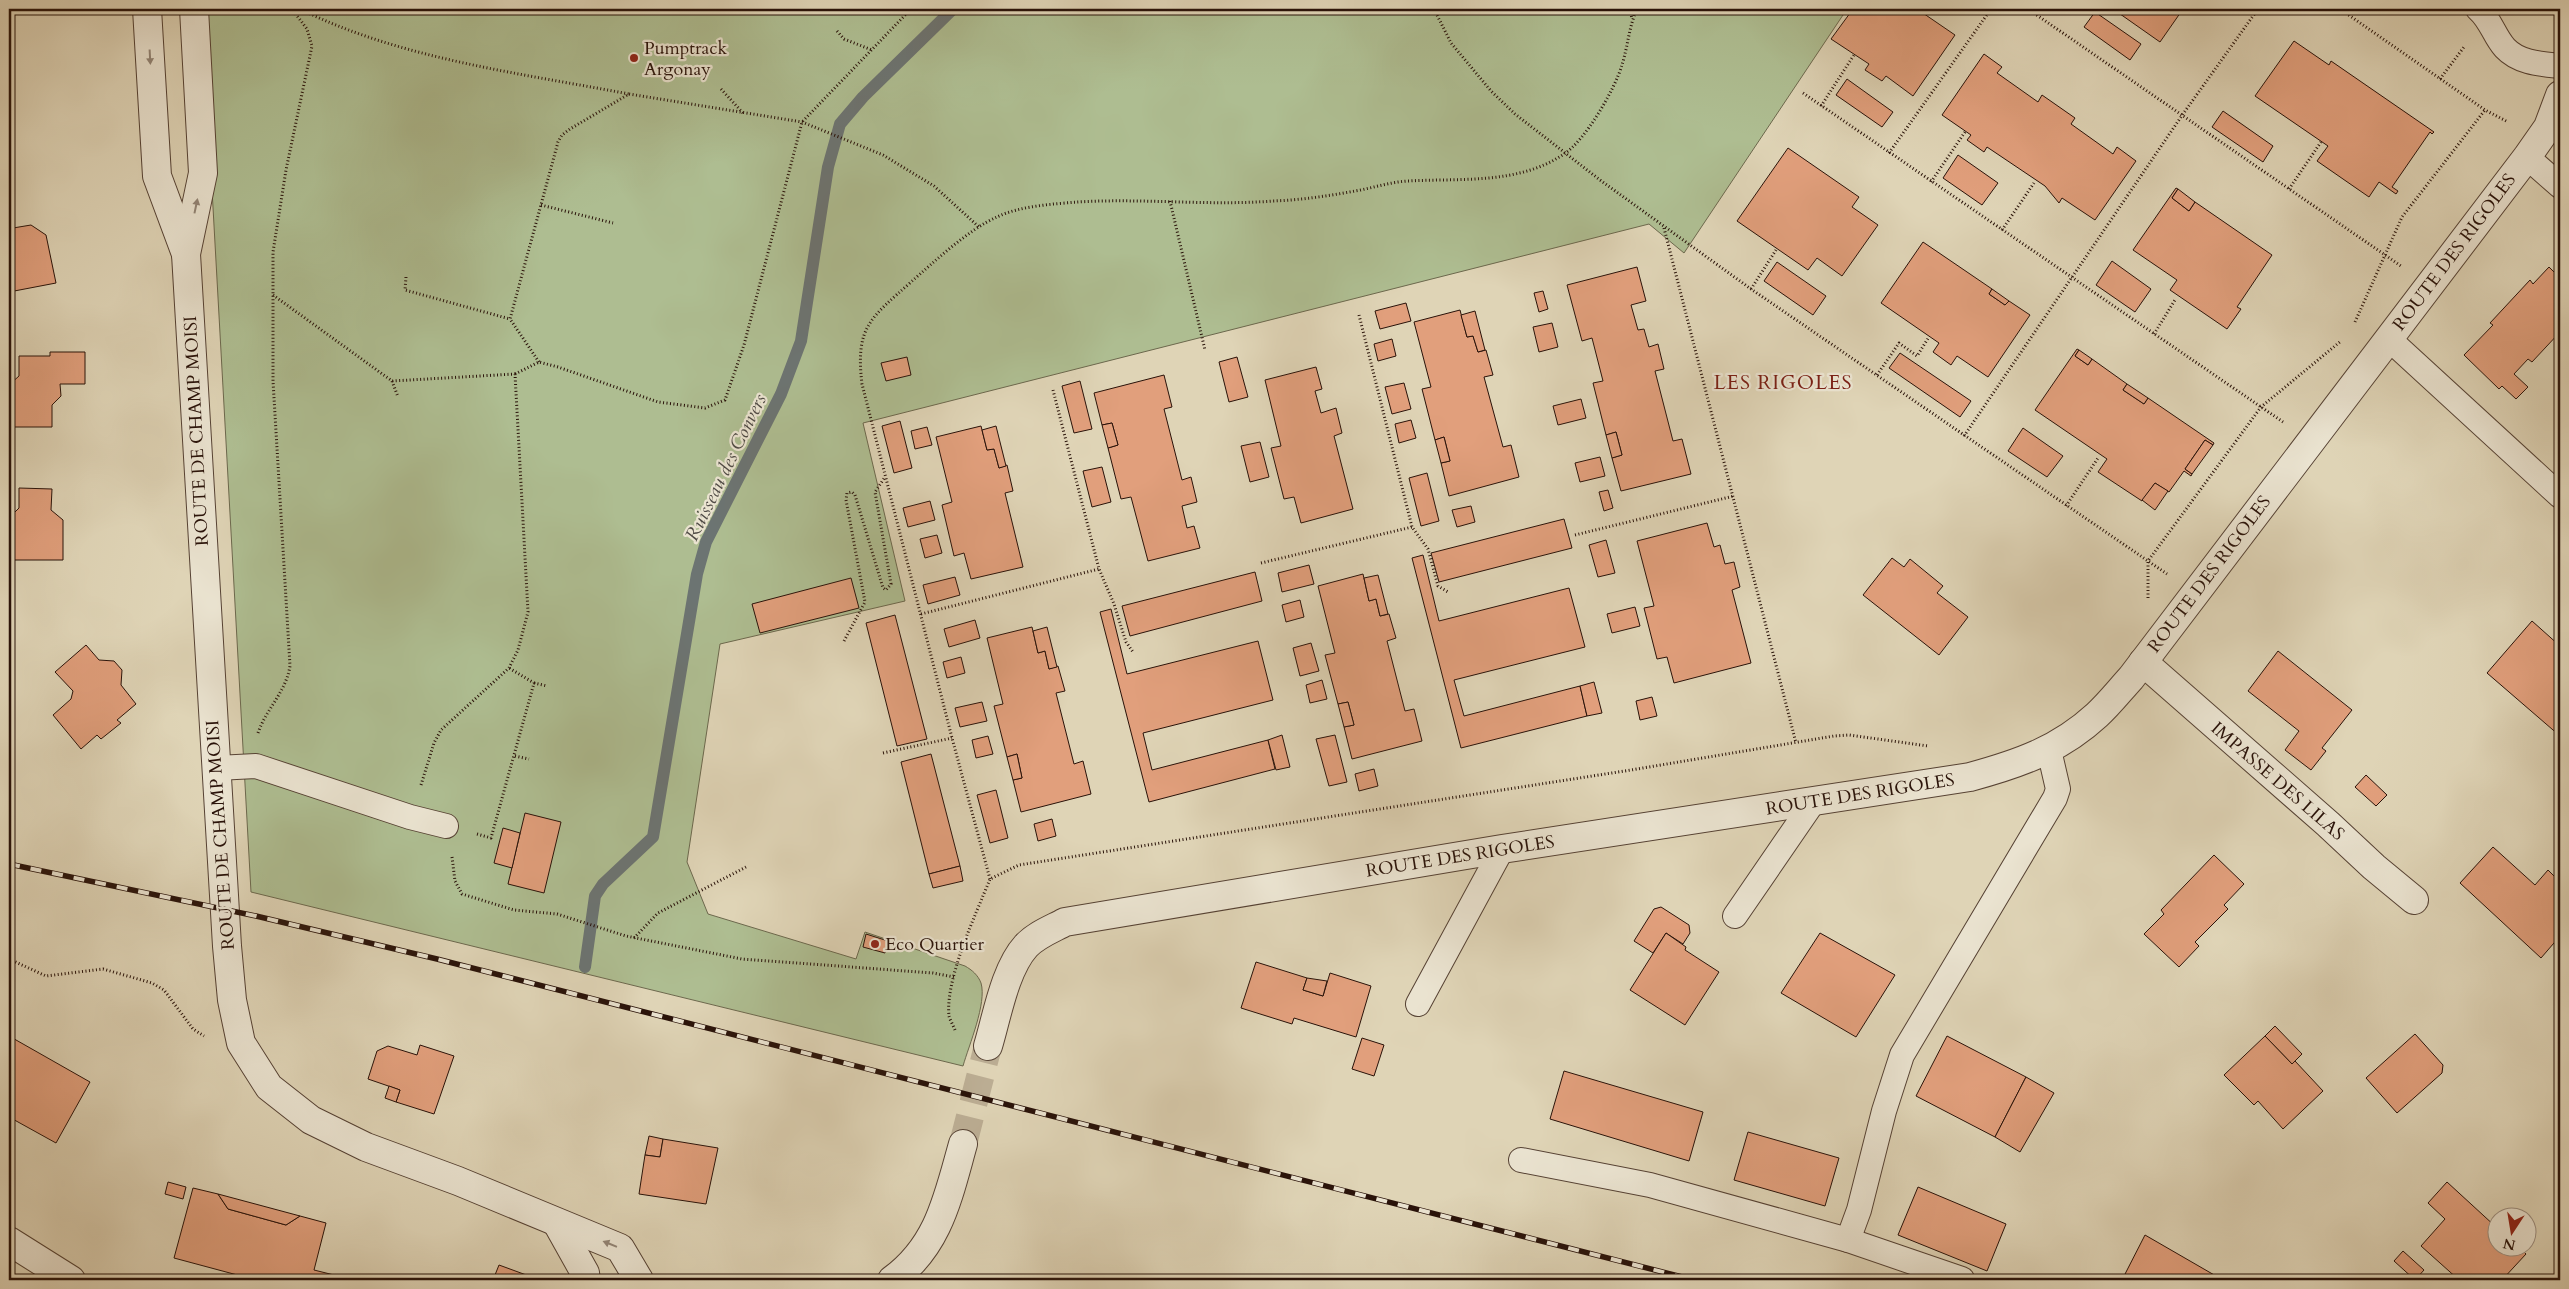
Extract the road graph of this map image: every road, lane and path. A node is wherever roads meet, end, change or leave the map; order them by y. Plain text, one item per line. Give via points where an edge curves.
1 (147, 9) edge
2 (194, 9) edge
3 (292, 9) edge
4 (300, 9) edge
5 (911, 9) edge
6 (1434, 9) edge
7 (1630, 9) edge
8 (1637, 9) edge
9 (1991, 9) edge
10 (2028, 9) edge
11 (2258, 9) edge
12 (2340, 9) edge
13 (2478, 9) edge
14 (1632, 20) junction
15 (837, 31) dead end
16 (872, 50) junction
17 (1854, 55) dead end
18 (2560, 66) edge
19 (721, 89) dead end
20 (1803, 93) dead end
21 (629, 94) junction
22 (2560, 95) edge
23 (1821, 106) junction
24 (2485, 110) junction
25 (743, 113) junction
26 (2183, 114) junction
27 (802, 122) junction
28 (2554, 122) edge
29 (2510, 123) dead end
30 (1965, 132) dead end
31 (2321, 142) dead end
32 (1567, 152) junction
33 (1889, 153) junction
34 (2527, 157) junction
35 (1932, 182) junction
36 (2034, 183) dead end
37 (2560, 186) edge
38 (2289, 189) junction
39 (1170, 201) junction
40 (541, 205) junction
41 (613, 223) dead end
42 (979, 227) junction
43 (1663, 227) junction
44 (2002, 230) junction
45 (1776, 250) dead end
46 (186, 254) junction
47 (2384, 255) junction
48 (406, 277) dead end
49 (2072, 278) junction
50 (2429, 284) junction
51 (1751, 289) junction
52 (273, 294) junction
53 (2175, 300) dead end
54 (1359, 315) dead end
55 (510, 319) junction
56 (2352, 328) dead end
57 (2154, 334) junction
58 (2346, 334) dead end
59 (1929, 337) dead end
60 (2388, 339) junction
61 (1205, 350) dead end
62 (539, 362) junction
63 (515, 374) junction
64 (1877, 375) junction
65 (392, 381) junction
66 (1053, 390) dead end
67 (398, 397) dead end
68 (2261, 407) junction
69 (1964, 436) junction
70 (2310, 442) junction
71 (2098, 458) dead end
72 (885, 477) junction
73 (1734, 496) junction
74 (2560, 496) edge
75 (2066, 506) junction
76 (1412, 527) junction
77 (1575, 534) dead end
78 (2148, 561) junction
79 (1261, 563) dead end
80 (1099, 569) junction
81 (1448, 592) dead end
82 (2194, 594) junction
83 (2148, 599) dead end
84 (921, 614) junction
85 (844, 641) dead end
86 (1133, 652) dead end
87 (2143, 662) junction
88 (509, 668) junction
89 (534, 683) junction
90 (547, 686) dead end
91 (952, 738) junction
92 (1796, 743) junction
93 (1936, 747) dead end
94 (2050, 750) junction
95 (883, 753) dead end
96 (515, 756) junction
97 (529, 759) dead end
98 (256, 766) junction
99 (216, 768) junction
100 (1814, 801) junction
101 (410, 817) junction
102 (446, 826) junction
103 (1502, 849) junction
104 (746, 867) dead end
105 (990, 879) junction
106 (2414, 900) dead end
107 (1735, 916) dead end
108 (634, 938) junction
109 (9, 959) edge
110 (954, 977) junction
111 (1418, 1004) dead end
112 (241, 1043) junction
113 (988, 1046) joint
114 (964, 1144) tunnel mouth
115 (1521, 1160) dead end
116 (557, 1223) junction
117 (1848, 1240) junction
118 (9, 1241) edge
119 (1962, 1279) edge
120 (71, 1280) edge
121 (586, 1280) edge
122 (640, 1280) edge
123 (892, 1280) edge

1 -> 46 street, ROUTE DE CHAMP MOISI via 157,176
46 -> 2 street, ROUTE DE CHAMP MOISI via 203,173
3 - 52 path via 307,29 312,46 274,243
4 - 21 path via 406,48 518,74
5 - 16 path
6 - 32 path via 1451,43 1490,91 1515,114
7 - 14 path
8 - 14 path
9 - 33 path
10 - 26 path
11 - 26 path
12 - 24 path
13 - 18 lane via 2486,16 2505,48 2534,63
14 - 32 path via 1618,78
15 - 16 path via 844,39
16 - 27 path
17 - 23 path
19 - 25 path
20 - 23 path
21 - 25 path
21 - 40 path via 562,135
22 - 28 street, ROUTE DES RIGOLES
23 - 33 path
24 - 29 path
24 - 47 path via 2402,217
25 - 27 path
26 - 38 path
26 - 49 path
27 - 42 path via 883,154 934,186
27 - 62 path via 744,345 726,400 705,408 658,402
28 - 34 street, ROUTE DES RIGOLES
30 - 35 path
31 - 38 path
32 - 39 path via 1528,173 1504,177 1406,181 1339,194 1273,201
32 - 43 path
33 - 35 path
34 - 37 lane, ROUTE DES RIGOLES
34 - 50 street, ROUTE DES RIGOLES
35 - 44 path
36 - 44 path
38 - 47 path
39 - 42 path via 1114,200 1037,206 997,216
39 - 61 path
40 - 41 path
40 - 55 path
42 - 72 path via 936,260 878,312 866,327 860,348 862,384
43 - 51 path
43 - 73 path
44 - 49 path
45 - 51 path
46 - 99 street, ROUTE DE CHAMP MOISI
47 - 50 path
47 - 56 path
48 - 55 path via 405,290
49 - 57 path
49 - 69 path
50 - 60 street, ROUTE DES RIGOLES
51 - 64 path
52 - 65 path
52 - 98 path via 273,381 290,666 284,687 260,727
53 - 57 path
54 - 76 path
55 - 62 path
57 - 68 path
58 - 68 path
59 - 64 path via 1917,356 1900,343
60 - 70 street, ROUTE DES RIGOLES
60 - 74 lane
62 - 63 path
63 - 65 path
63 - 88 path via 528,612 518,650
64 - 69 path
65 - 67 path
66 - 80 path
68 - 70 path
68 - 78 path
69 - 75 path
70 - 82 street, ROUTE DES RIGOLES
71 - 75 path
72 - 84 path
72 - 85 path via 875,492 891,584 886,590 855,495 847,493 865,602
73 - 77 path
73 - 92 path
75 - 78 path
76 - 79 path
76 - 81 path via 1428,549 1438,586
78 - 82 path
78 - 83 path
80 - 84 path
80 - 86 path via 1126,642
82 - 87 street, ROUTE DES RIGOLES
84 - 91 path
87 - 94 street, ROUTE DES RIGOLES via 2097,716
87 - 106 street, IMPASSE DES LILAS
88 - 89 path
88 - 101 path via 441,730
89 - 90 path
89 - 96 path
91 - 95 path
91 - 105 path
92 - 93 path via 1848,735
92 - 105 path via 1019,865
94 - 100 street, ROUTE DES RIGOLES via 2022,763 1970,778
94 - 117 lane via 2058,789 2055,798 1902,1055
96 - 97 path
96 - 102 path via 491,838
98 - 99 lane
98 - 101 lane
99 - 112 street, ROUTE DE CHAMP MOISI via 232,1000
100 - 103 street, ROUTE DES RIGOLES
100 - 107 lane
101 - 102 lane
102 - 108 path via 455,880 462,894 514,910 557,914
103 - 111 lane
103 - 113 street, ROUTE DES RIGOLES via 1065,922 1026,946 1015,962
104 - 108 path via 658,913
105 - 110 path
108 - 110 path via 765,962
109 - 112 path via 46,976 103,969 152,983 164,990 198,1033
110 - 113 path via 949,1018 964,1039
112 - 116 street, ROUTE DE CHAMP MOISI via 269,1087 311,1120 366,1147
114 - 123 street via 944,1211 932,1235 919,1257
115 - 117 lane via 1650,1185
116 - 121 street
122 -> 116 street, ROUTE DE CHAMP MOISI via 620,1248
117 - 119 lane
118 - 120 street

